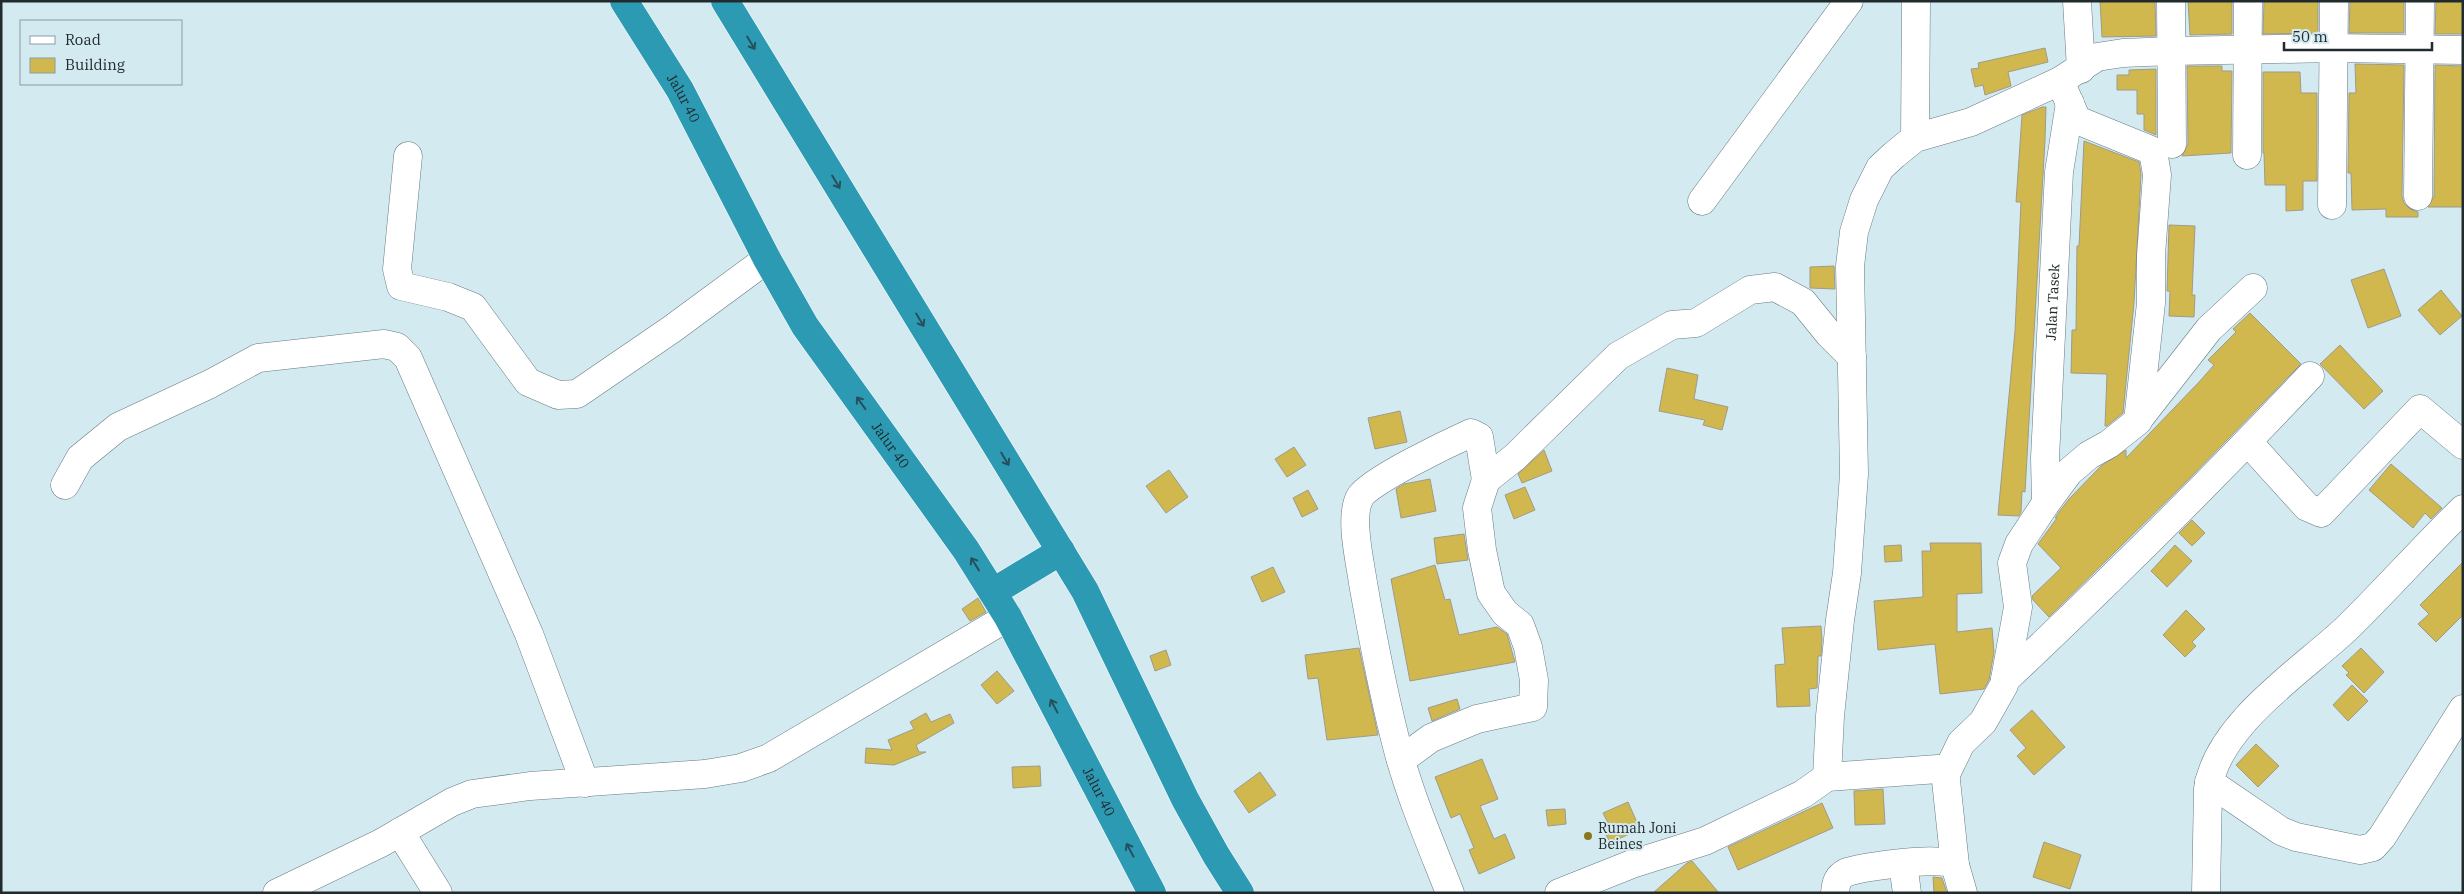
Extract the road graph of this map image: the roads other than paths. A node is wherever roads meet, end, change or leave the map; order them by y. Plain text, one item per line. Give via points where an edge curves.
1 (624, 1) edge
2 (1849, 1) edge
3 (1916, 1) edge
4 (2077, 1) edge
5 (2171, 1) edge
6 (2248, 1) edge
7 (2334, 1) edge
8 (2420, 1) edge
9 (730, 2) edge
10 (2334, 48) junction
11 (2419, 49) junction
12 (2247, 50) junction
13 (2463, 50) edge
14 (2172, 51) junction
15 (2070, 84) junction
16 (1915, 138) junction
17 (2172, 144) dead end
18 (2247, 155) dead end
19 (408, 156) dead end
20 (2418, 196) dead end
21 (1702, 201) dead end
22 (2332, 205) dead end
23 (767, 259) junction
24 (2253, 288) dead end
25 (1852, 357) junction
26 (2310, 376) dead end
27 (2138, 421) junction
28 (2248, 442) junction
29 (2463, 444) edge
30 (1486, 480) junction
31 (65, 485) dead end
32 (2046, 503) junction
33 (2463, 509) edge
34 (1061, 551) junction
35 (993, 592) junction
36 (1008, 617) junction
37 (2005, 680) junction
38 (2463, 709) edge
39 (1401, 760) junction
40 (1946, 774) junction
41 (1827, 777) junction
42 (2209, 782) junction
43 (585, 783) junction
44 (400, 832) junction
45 (1903, 864) junction
46 (1955, 865) junction
47 (277, 893) edge
48 (438, 893) edge
49 (1152, 893) edge
50 (1240, 893) edge
51 (1450, 893) edge
52 (1559, 893) edge
53 (1835, 893) edge
54 (1907, 893) edge
55 (1963, 893) edge
56 (2206, 893) edge

1 - 23 highway, Jalur 40 via 680,90
2 - 21 street
3 - 16 street
4 - 15 street, Jalan Tasek
5 - 14 street
6 - 12 street
7 - 10 street
8 - 11 street
9 -> 34 highway
10 - 11 street
10 - 12 street
10 - 22 street
11 - 13 street
11 - 20 street
12 - 14 street
12 - 18 street
14 - 15 street via 2096,57
14 - 17 street
15 - 16 street via 1971,122
15 - 27 street via 2078,120 2153,151 2158,175 2151,255 2151,303
15 - 32 street, Jalan Tasek via 2058,190 2045,458
16 - 25 street via 1880,168 1864,200 1854,232 1850,266
19 - 23 street via 396,269 401,286 448,297 473,307 528,382 558,396 577,394
35 -> 23 highway, Jalur 40 via 805,326
24 - 27 street via 2209,329
25 - 30 street via 1803,302 1775,287 1750,290 1696,323 1672,325 1618,356 1515,457
25 - 41 street via 1854,474
26 - 28 street
27 - 32 street via 2069,472
28 - 29 street via 2307,507 2321,513 2420,409
28 - 37 street via 2118,574
30 - 39 street via 1477,508 1490,593 1505,613 1520,625 1534,680 1533,707 1477,720 1431,738
30 - 39 street via 1479,437 1471,433 1376,482 1360,497 1356,539 1382,684
31 - 43 street via 80,458 118,426 258,358 375,344 397,347 408,358 530,634
32 - 37 street via 2019,544 2012,563 2018,607
33 - 42 street via 2346,628 2246,719 2216,759
34 - 35 highway
34 - 50 highway via 1085,592 1185,799
35 - 36 highway, Jalur 40
36 - 43 street via 769,758 741,768 704,774
49 -> 36 highway, Jalur 40
37 - 40 street via 1983,722 1961,744
38 - 42 street via 2382,836 2365,850 2320,843 2281,832
39 - 51 street
40 - 41 street via 1938,768
40 - 46 street
41 - 52 street via 1803,794 1706,841 1632,864
42 - 56 street
43 - 44 street via 472,794
44 - 47 street
44 - 48 street
45 - 46 street via 1944,861
45 - 53 street via 1847,872 1840,876
45 - 54 street
46 - 55 street

